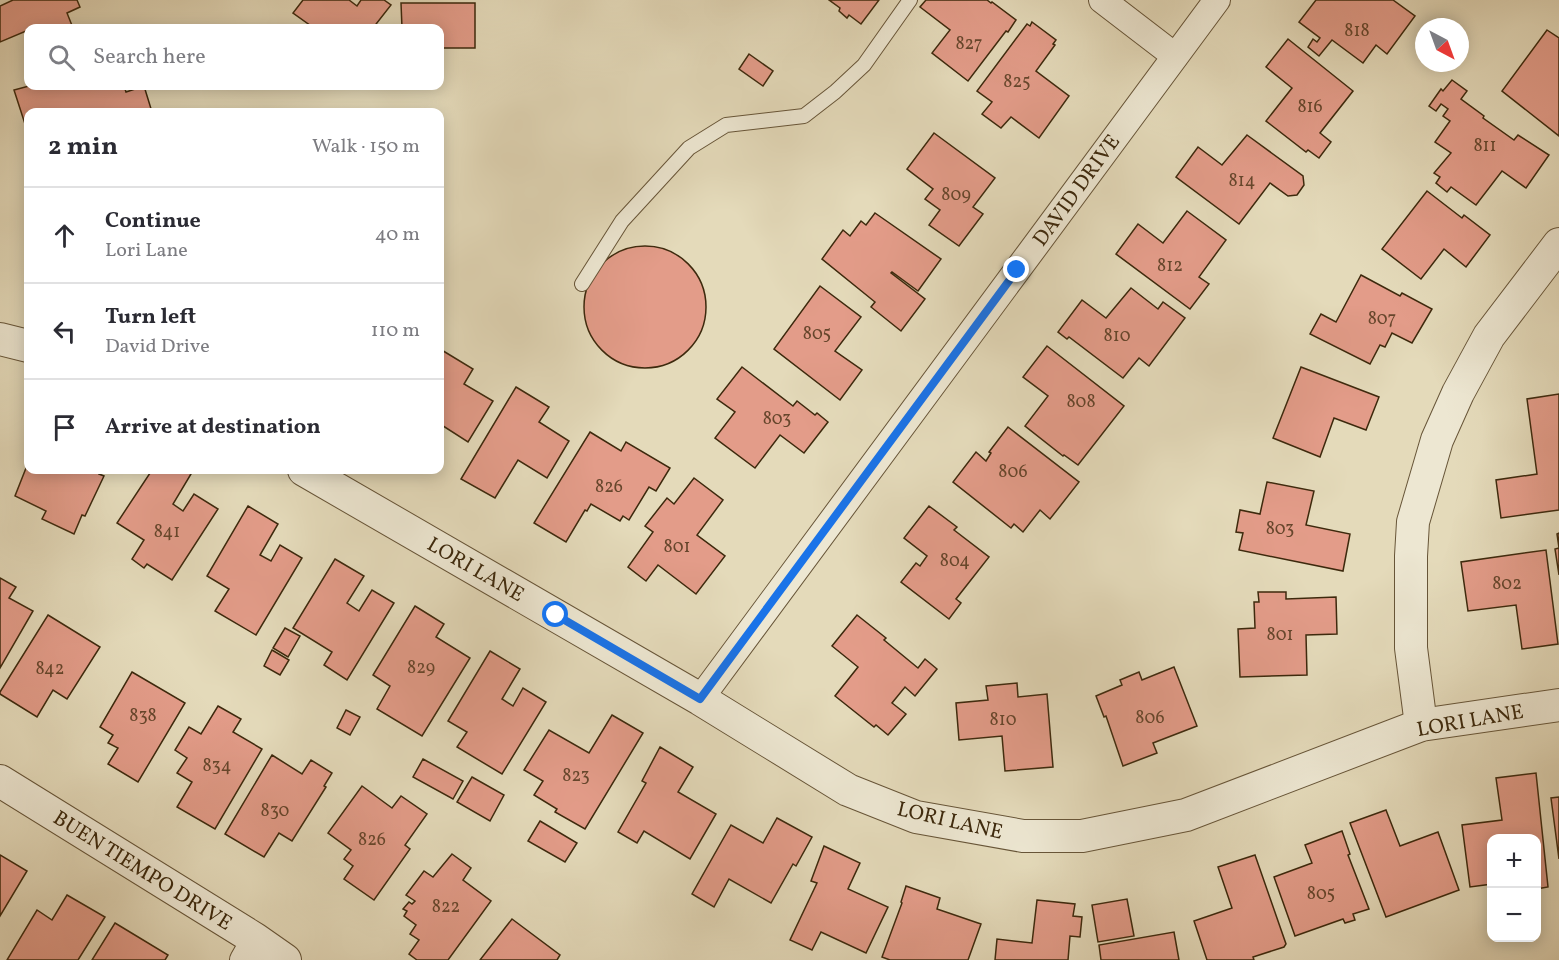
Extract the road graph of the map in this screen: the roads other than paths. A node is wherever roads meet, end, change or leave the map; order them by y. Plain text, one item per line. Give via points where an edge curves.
1 (910, 0) edge
2 (1102, 0) edge
3 (1217, 0) edge
4 (1175, 56) junction
5 (1559, 244) edge
6 (582, 284) dead end
7 (0, 339) edge
8 (24, 345) edge
9 (311, 474) edge
10 (700, 699) junction
11 (1559, 705) edge
12 (1421, 725) junction
13 (0, 781) edge
14 (249, 949) edge
15 (285, 960) edge

1 - 6 lane via 864,65 804,116 726,125 689,148 622,221
2 - 4 street
3 - 4 street, DAVID DRIVE
4 - 10 street, DAVID DRIVE
5 - 12 street via 1489,336 1458,393 1437,440 1413,522 1411,648
7 - 8 street
9 - 10 street, LORI LANE
10 - 12 street, LORI LANE via 848,790 916,817 1023,836 1082,836 1186,815
11 - 12 street, LORI LANE
13 - 14 street, BUEN TIEMPO DRIVE
14 - 15 street, BUEN TIEMPO DRIVE

